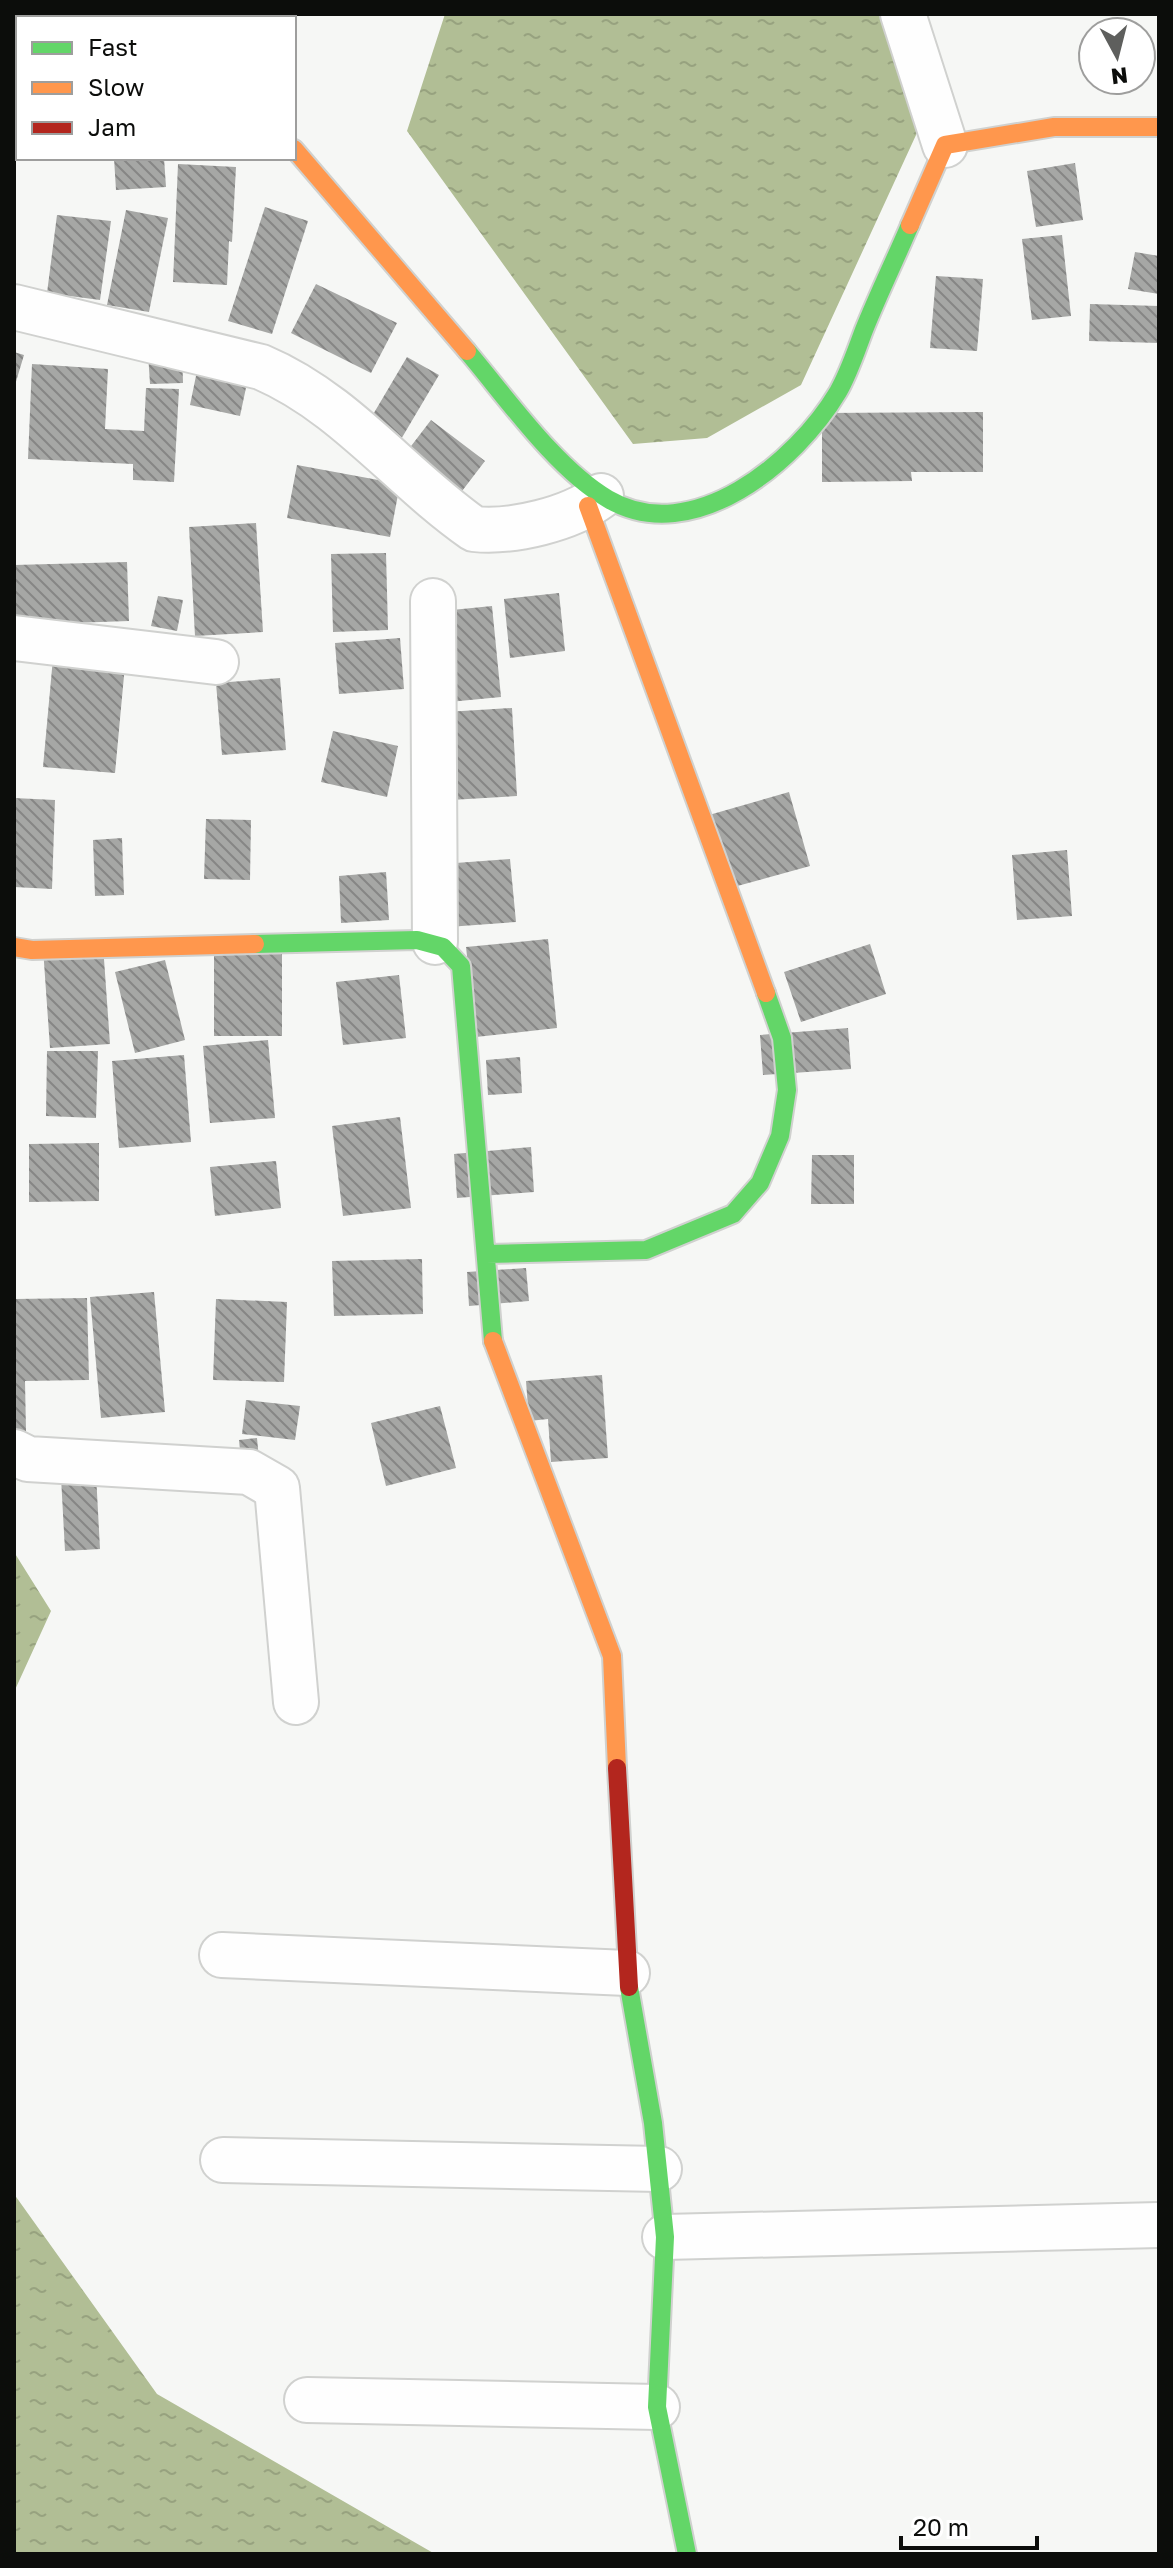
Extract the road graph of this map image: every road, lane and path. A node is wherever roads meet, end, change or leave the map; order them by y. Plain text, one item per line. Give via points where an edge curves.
1 (903, 14) edge
2 (1159, 127) edge
3 (945, 145) junction
4 (296, 151) edge
5 (14, 307) edge
6 (594, 501) junction
7 (433, 601) dead end
8 (14, 638) edge
9 (216, 662) dead end
10 (435, 942) junction
11 (14, 947) edge
12 (486, 1254) junction
13 (14, 1452) edge
14 (296, 1702) dead end
15 (222, 1955) dead end
16 (627, 1973) junction
17 (223, 2160) dead end
18 (659, 2169) junction
19 (1159, 2225) edge
20 (665, 2237) junction
21 (307, 2400) dead end
22 (657, 2407) junction
23 (687, 2554) edge

1 - 3 street
2 - 3 street via 1054,127
3 - 6 street via 834,398 801,441 768,474 731,497 693,510 661,513
4 - 6 street
5 - 6 street via 261,367 293,381 474,529 506,530
6 - 12 street via 782,1038 787,1090 780,1136 760,1183 733,1214 646,1250
7 - 10 street
8 - 9 street
10 - 11 street
10 - 12 street via 461,966
12 - 16 street via 493,1341 612,1656
13 - 14 street via 28,1459 249,1472 277,1488
15 - 16 street
16 - 18 street
17 - 18 street
18 - 20 street
19 - 20 street
20 - 22 street
21 - 22 street
22 - 23 street

